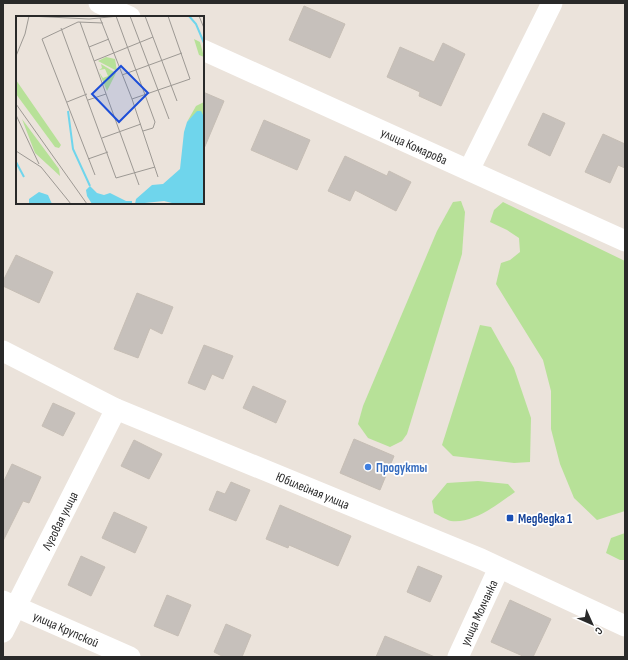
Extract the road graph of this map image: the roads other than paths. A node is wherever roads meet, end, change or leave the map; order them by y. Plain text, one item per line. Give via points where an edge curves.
1 (99, 3) edge
2 (552, 3) edge
3 (128, 16) edge
4 (204, 50) edge
5 (469, 170) junction
6 (625, 241) edge
7 (3, 351) edge
8 (116, 409) junction
9 (499, 568) junction
10 (9, 604) edge
11 (625, 626) edge
12 (3, 632) edge
13 (130, 657) edge
14 (458, 657) edge

1 - 3 street
2 - 5 street
4 - 5 street, улица Комарова
5 - 6 street, улица Комарова
7 - 8 street, Юбилейная улица
8 - 9 street, Юбилейная улица
8 - 10 street, Луговая улица
9 - 11 street, Юбилейная улица
9 - 14 street, улица Молчанка
10 - 12 street, Луговая улица
10 - 13 street, улица Крупской

